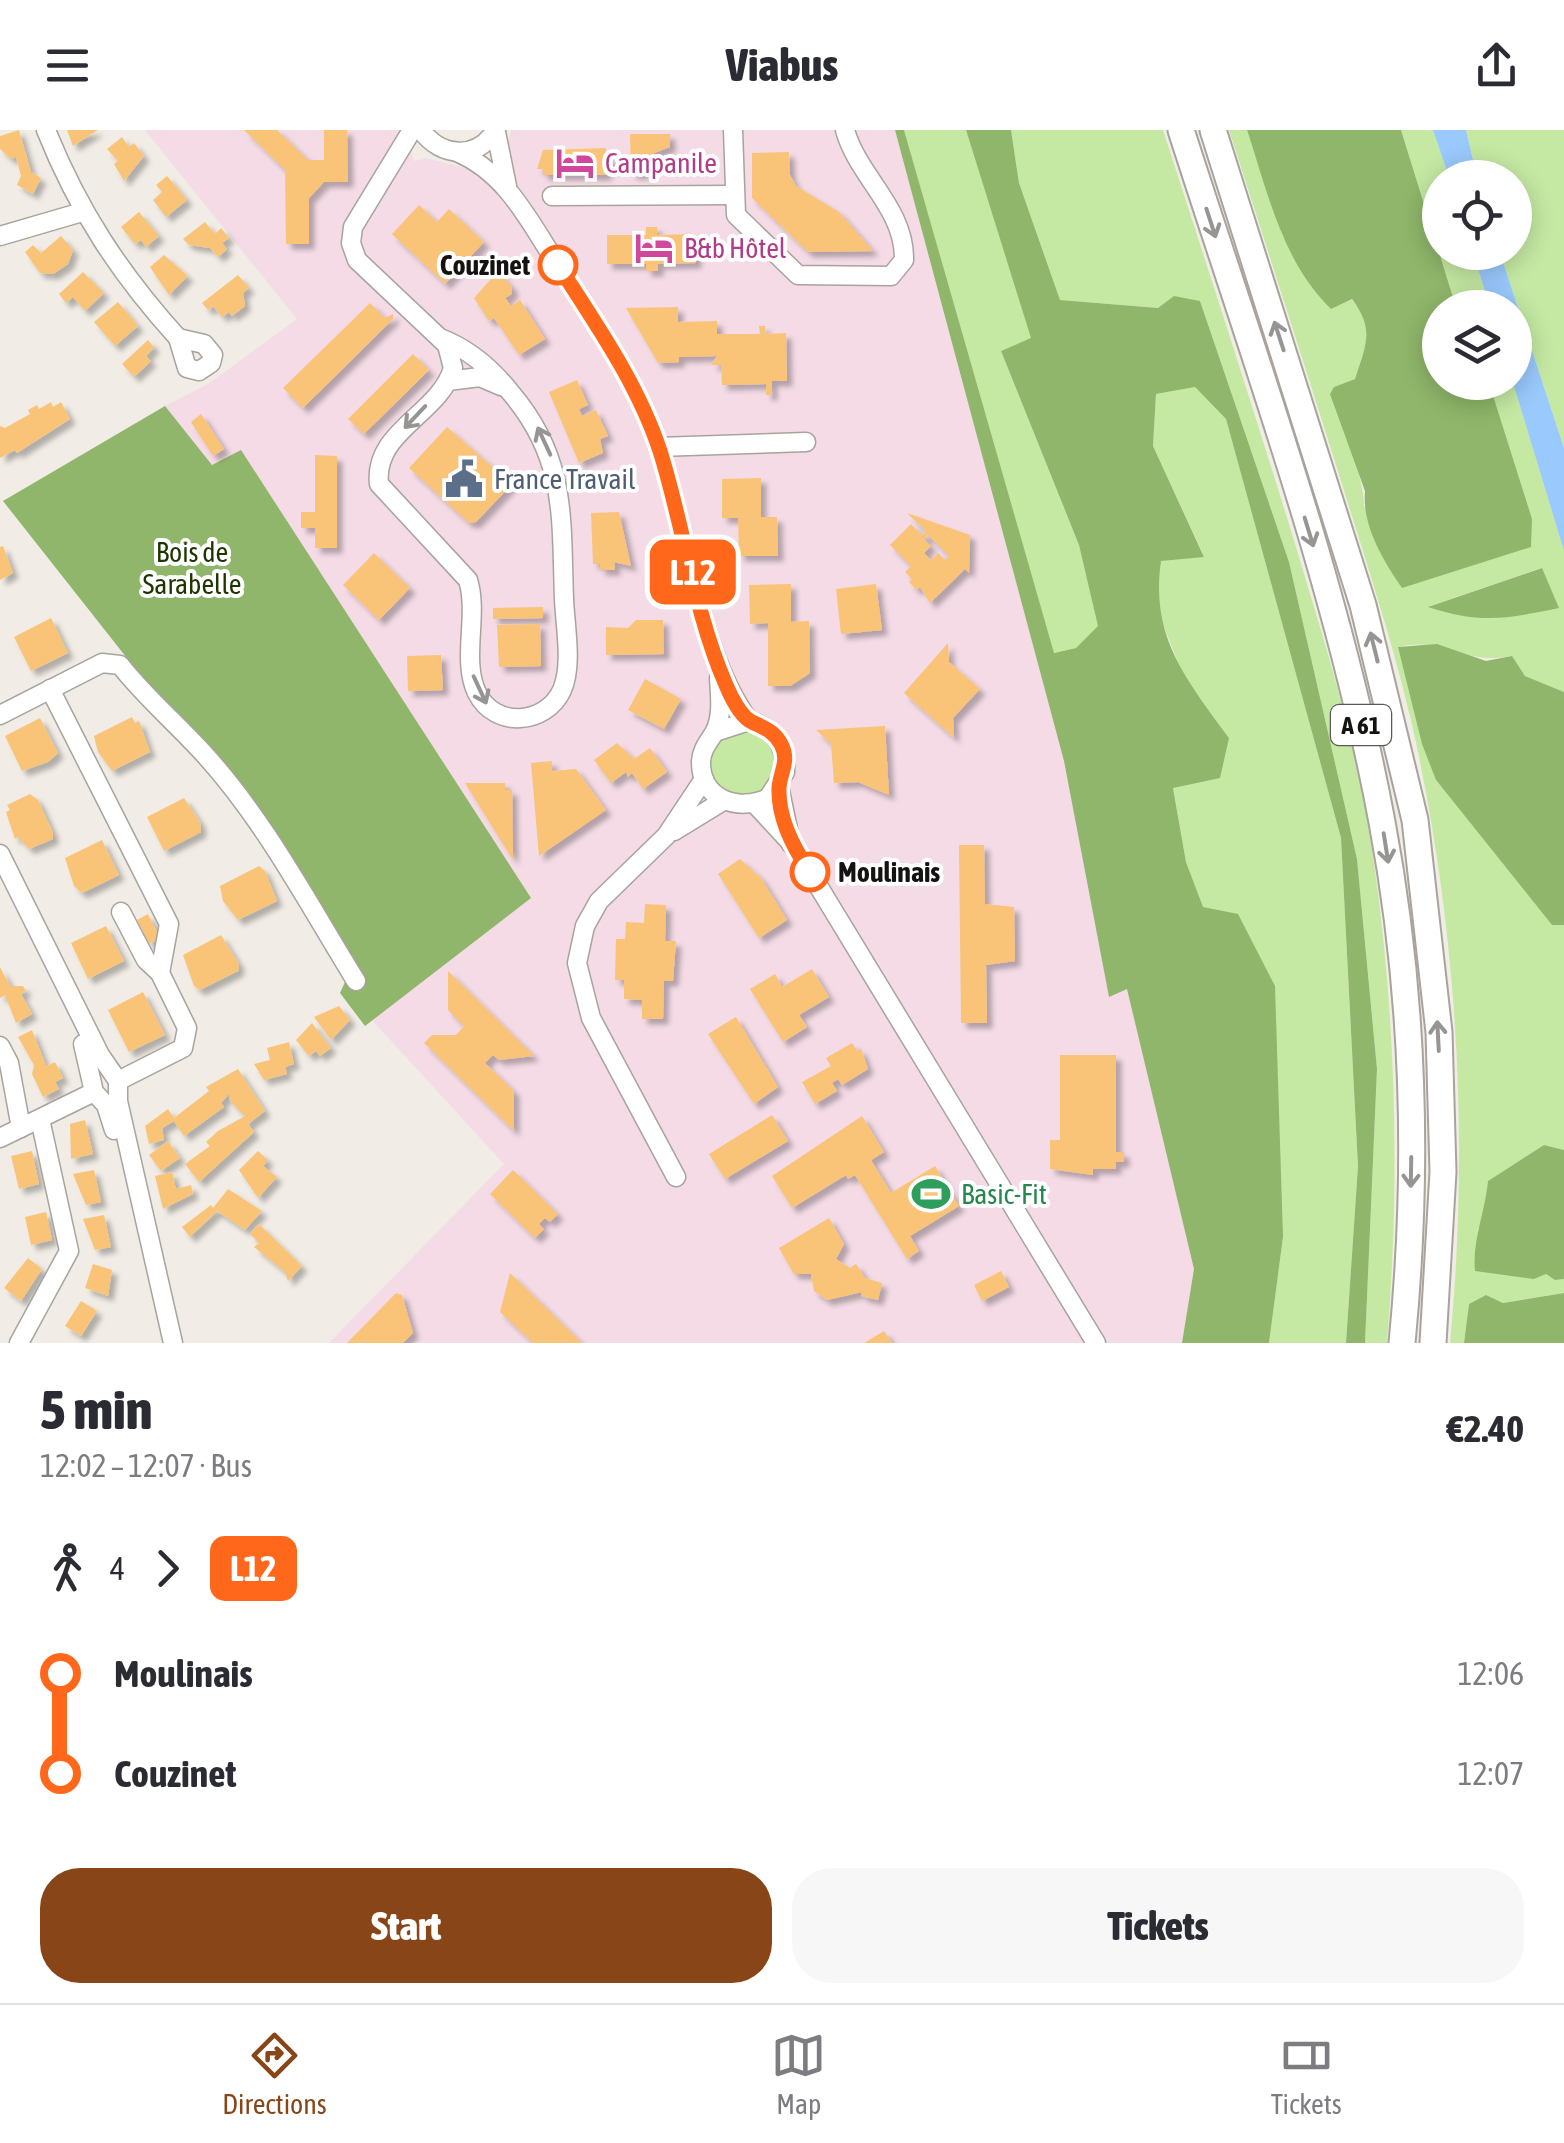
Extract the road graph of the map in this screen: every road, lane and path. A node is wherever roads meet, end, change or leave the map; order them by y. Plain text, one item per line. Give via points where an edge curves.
1 (46, 130) edge
2 (412, 130) edge
3 (732, 130) edge
4 (845, 130) edge
5 (1181, 130) edge
6 (1213, 130) edge
7 (496, 131) edge
8 (427, 137) edge
9 (457, 152) junction
10 (397, 158) junction
11 (507, 186) junction
12 (72, 194) junction
13 (733, 195) junction
14 (552, 196) dead end
15 (82, 212) junction
16 (36, 222) junction
17 (0, 236) edge
18 (178, 338) dead end
19 (440, 338) junction
20 (448, 381) junction
21 (517, 399) junction
22 (806, 442) dead end
23 (658, 447) junction
24 (717, 663) junction
25 (50, 689) junction
26 (0, 715) edge
27 (748, 721) junction
28 (715, 732) junction
29 (704, 779) junction
30 (779, 786) junction
31 (723, 801) junction
32 (755, 804) junction
33 (666, 836) junction
34 (792, 844) junction
35 (0, 854) edge
36 (0, 878) edge
37 (121, 912) dead end
38 (160, 973) junction
39 (356, 981) dead end
40 (0, 1046) edge
41 (106, 1086) junction
42 (40, 1119) junction
43 (21, 1128) junction
44 (0, 1138) edge
45 (676, 1177) dead end
46 (19, 1343) edge
47 (162, 1343) edge
48 (173, 1343) edge
49 (1096, 1343) edge
50 (1402, 1343) edge
51 (1433, 1343) edge

1 - 12 street
2 - 10 street
3 - 13 street
4 - 13 street via 903,244 902,266 886,277 794,273 738,218
5 -> 50 highway, A 61 via 1310,534 1383,824 1401,949 1412,1130
51 -> 6 highway, A 61 via 1443,1172 1439,1032 1415,820 1363,605
7 - 9 street via 480,148
7 - 11 street
8 - 9 street
8 - 10 street
9 - 11 street
10 - 19 street via 356,222 352,248
11 - 23 street via 607,342
12 - 15 street
12 - 16 street
13 - 14 street
15 - 16 street
15 - 18 street
16 - 17 street
19 - 20 street via 453,360
19 - 21 street via 481,362
20 - 21 street via 480,377
20 -> 21 street via 380,457 378,484 466,575 476,692 493,710 522,719 551,706 566,668 558,480 544,437
22 - 23 street
23 - 24 street
24 - 27 street
24 - 28 street via 721,706
25 - 26 street
25 - 38 street via 169,924
25 - 39 street via 102,662 120,665 206,756 256,822
27 - 28 street
27 - 30 street via 780,742 785,772
28 - 29 street via 702,754
29 - 31 street
29 - 33 street
30 - 32 street
30 - 34 street
31 - 32 street
31 - 33 street
32 - 34 street
33 - 45 street via 599,901 577,963 592,1018
34 - 49 street
35 - 41 street
36 - 41 street
37 - 38 street
38 - 41 street via 188,1038 183,1048
40 - 43 street
41 - 42 street
41 - 47 street
41 - 48 street
42 - 43 street
42 - 46 street via 70,1252
43 - 44 street

